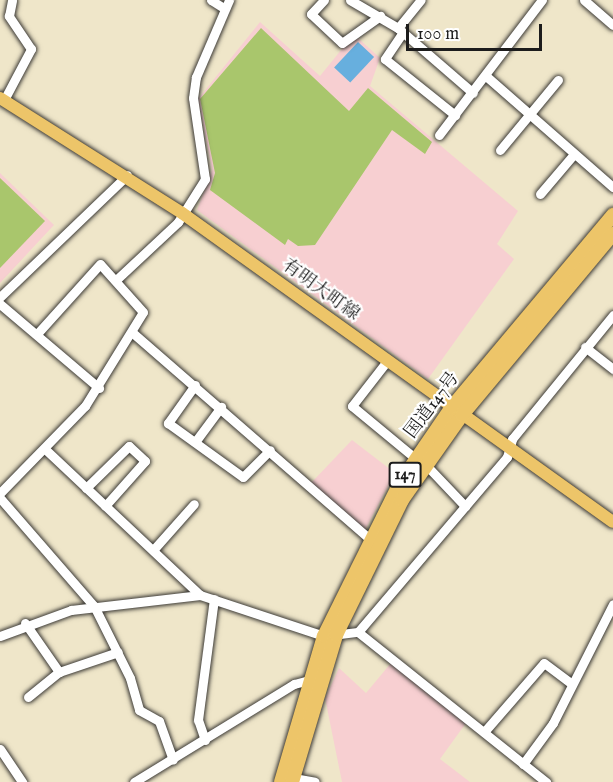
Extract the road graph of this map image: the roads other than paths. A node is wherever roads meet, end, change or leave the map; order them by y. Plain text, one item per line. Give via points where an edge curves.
1 (12, 0) edge
2 (211, 0) edge
3 (324, 0) edge
4 (350, 0) edge
5 (421, 0) edge
6 (542, 0) edge
7 (584, 0) edge
8 (226, 4) edge
9 (380, 16) junction
10 (613, 25) edge
11 (399, 31) junction
12 (486, 76) junction
13 (558, 80) dead end
14 (473, 93) junction
15 (2, 99) edge
16 (455, 114) junction
17 (529, 114) junction
18 (439, 135) dead end
19 (500, 150) dead end
20 (574, 154) junction
21 (127, 175) junction
22 (613, 187) edge
23 (540, 194) dead end
24 (182, 213) junction
25 (613, 215) edge
26 (613, 234) edge
27 (116, 280) junction
28 (0, 297) edge
29 (0, 304) edge
30 (613, 315) edge
31 (37, 334) junction
32 (134, 334) junction
33 (585, 347) junction
34 (387, 361) junction
35 (613, 369) edge
36 (195, 385) junction
37 (99, 388) junction
38 (221, 407) junction
39 (457, 411) junction
40 (195, 442) junction
41 (509, 447) junction
42 (45, 450) junction
43 (270, 450) junction
44 (421, 462) junction
45 (86, 488) junction
46 (0, 493) edge
47 (0, 498) edge
48 (194, 504) dead end
49 (105, 506) junction
50 (465, 506) junction
51 (613, 522) edge
52 (369, 538) junction
53 (154, 549) junction
54 (201, 595) junction
55 (214, 599) junction
56 (613, 604) edge
57 (94, 606) junction
58 (25, 623) junction
59 (358, 632) junction
60 (0, 636) edge
61 (330, 636) junction
62 (118, 652) junction
63 (59, 672) junction
64 (316, 678) junction
65 (571, 683) junction
66 (28, 696) dead end
67 (484, 732) junction
68 (205, 740) junction
69 (0, 749) edge
70 (173, 760) junction
71 (523, 764) junction
72 (287, 779) edge
73 (22, 782) edge
74 (134, 782) edge
75 (315, 782) edge
76 (546, 782) edge

1 - 15 street via 9,16 31,49
2 - 8 street
3 - 9 street via 311,14 342,43
4 - 9 street
5 - 11 street
6 - 12 street
7 - 10 street
8 - 24 street via 196,73 193,98 207,172
9 - 11 street
11 - 14 street
11 - 16 street via 385,59
12 - 14 street
12 - 17 street
13 - 17 street
14 - 16 street
15 - 21 main road, 有明大町線
16 - 18 street
17 - 19 street
17 - 20 street
20 - 22 street
20 - 23 street
21 - 24 main road, 有明大町線
21 - 28 street
24 - 27 street
24 - 34 main road, 有明大町線
25 - 39 highway, 国道147号 / 147
26 - 39 highway, 国道147号 / 147
27 - 31 street via 100,264
27 - 32 street via 143,312
29 - 31 street
30 - 33 street
31 - 37 street
32 - 36 street
32 - 37 street
33 - 35 street
33 - 41 street
34 - 39 main road, 有明大町線
34 - 44 street via 352,406
36 - 38 street
36 - 40 street via 168,423
37 - 42 street
38 - 40 street
38 - 43 street
39 - 41 main road, 有明大町線
39 - 44 highway, 国道147号 / 147
40 - 43 street via 243,477
41 - 50 street
41 - 51 main road, 有明大町線
42 - 45 street
42 - 46 street
43 - 52 street
44 - 50 street
44 - 52 highway, 国道147号 / 147
44 - 61 highway, 国道147号 / 147
45 - 49 street
45 - 49 street via 129,447 145,461
47 - 57 street
48 - 53 street
49 - 53 street
50 - 59 street
52 - 61 highway, 国道147号 / 147
53 - 54 street
54 - 55 street
54 - 57 street
55 - 61 street
55 - 68 street via 198,720
56 - 65 street
57 - 58 street
57 - 62 street
58 - 60 street
58 - 63 street
59 - 61 street
59 - 67 street
61 - 64 highway, 国道147号 / 147
62 - 63 street
62 - 70 street via 139,710 159,721
63 - 66 street
64 - 68 street
64 - 72 highway, 国道147号 / 147
65 - 67 street via 544,663
65 - 71 street via 553,723
67 - 71 street
68 - 70 street
69 - 73 street
70 - 74 street
71 - 76 street
72 - 75 street

